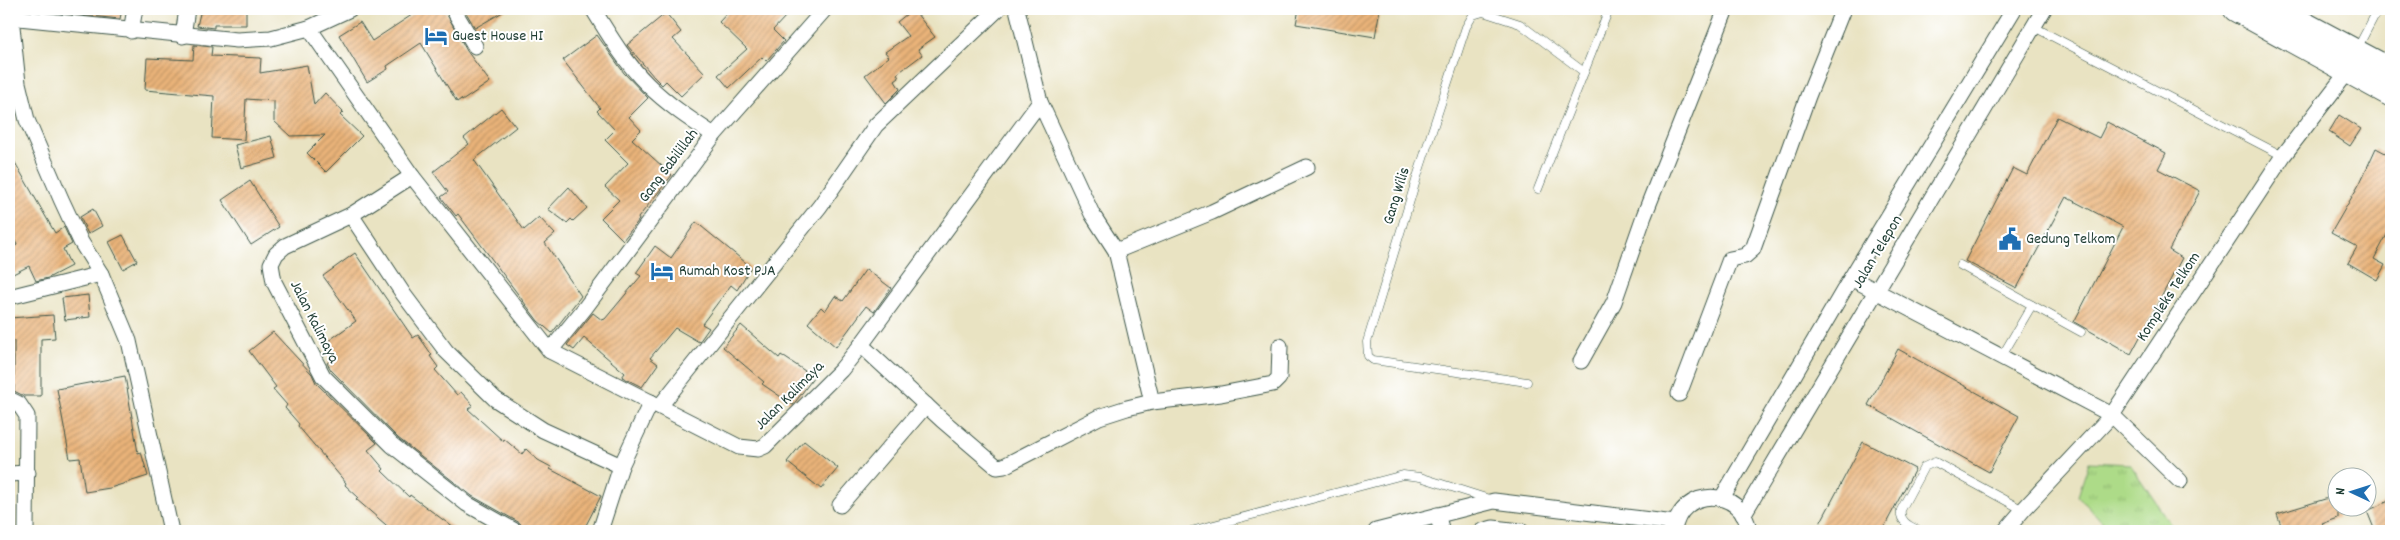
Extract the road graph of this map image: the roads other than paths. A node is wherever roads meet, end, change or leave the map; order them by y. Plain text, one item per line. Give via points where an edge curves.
1 (135, 9) edge
2 (187, 9) edge
3 (350, 9) edge
4 (453, 9) edge
5 (593, 9) edge
6 (825, 9) edge
7 (998, 9) edge
8 (1017, 9) edge
9 (1609, 9) edge
10 (1726, 9) edge
11 (1843, 9) edge
12 (2014, 9) edge
13 (2044, 9) edge
14 (2236, 9) edge
15 (2276, 9) edge
16 (2378, 9) edge
17 (59, 16) edge
18 (10, 17) edge
19 (2034, 27) junction
20 (309, 28) junction
21 (131, 31) junction
22 (183, 36) junction
23 (475, 46) dead end
24 (2353, 61) junction
25 (2391, 71) edge
26 (1584, 72) junction
27 (2391, 94) edge
28 (1040, 102) junction
29 (714, 135) junction
30 (2283, 156) junction
31 (1306, 167) dead end
32 (412, 176) junction
33 (1538, 189) dead end
34 (351, 215) junction
35 (1116, 251) junction
36 (1960, 265) dead end
37 (100, 274) junction
38 (1851, 278) junction
39 (1874, 292) junction
40 (9, 297) edge
41 (2032, 305) junction
42 (2081, 332) dead end
43 (861, 345) junction
44 (1280, 346) dead end
45 (550, 351) junction
46 (2002, 356) junction
47 (1581, 361) dead end
48 (1527, 382) dead end
49 (1679, 394) dead end
50 (9, 399) edge
51 (1152, 402) junction
52 (655, 404) junction
53 (926, 405) junction
54 (2112, 415) junction
55 (620, 466) junction
56 (28, 473) junction
57 (9, 474) edge
58 (2180, 481) dead end
59 (1722, 498) junction
60 (1494, 501) junction
61 (840, 505) dead end
62 (2023, 510) junction
63 (1743, 514) junction
64 (1437, 515) junction
65 (1674, 527) edge
66 (1488, 530) edge
67 (26, 531) edge
68 (171, 531) edge
69 (515, 531) edge
70 (600, 531) edge
71 (1191, 531) edge
72 (1376, 531) edge
73 (1442, 531) edge
74 (1521, 531) edge
75 (1749, 531) edge
76 (1920, 531) edge
77 (2005, 531) edge

1 - 21 street
2 - 22 street
3 - 20 street
4 - 23 street
5 - 29 street via 619,51 646,84
6 - 29 street, Gang Sabilillah
7 - 52 street via 876,125 820,206
8 - 28 street
9 - 26 lane
10 - 47 street via 1644,216 1614,302
11 - 49 street via 1753,249 1745,256 1730,259
12 - 38 street, Jalan Telepon
13 - 19 street, Jalan Telepon
14 - 24 main road
15 - 24 main road
16 - 24 lane
17 - 18 street
17 - 21 street
18 - 37 street via 26,120 81,242
19 - 30 lane
19 - 39 street, Jalan Telepon
20 - 22 street via 271,38 237,40
20 - 32 street, Jalan Kalimaya
21 - 22 street
24 - 25 main road
24 - 27 main road
24 - 30 street, Kompleks Telkom
26 - 33 lane
26 - 48 lane, Gang Wilis via 1520,24 1483,12 1474,16 1466,26 1367,342 1368,356 1373,360
28 - 35 street via 1092,214
28 - 43 street, Jalan Kalimaya
29 - 45 street, Gang Sabilillah
30 - 54 street, Kompleks Telkom
31 - 35 street via 1212,212
32 - 34 street, Jalan Kalimaya
32 - 45 street, Jalan Kalimaya
34 - 55 street via 446,351 495,400 543,430
34 - 69 street, Jalan Kalimaya via 276,254 271,264 274,282 323,376 392,445 467,504
35 - 51 street
36 - 41 lane
37 - 40 street
37 - 68 street via 129,341
38 - 39 street
38 - 59 street, Jalan Telepon
39 - 46 street
39 - 63 street, Jalan Telepon
41 - 42 lane
41 - 46 lane
43 - 52 street, Jalan Kalimaya via 841,370 765,446 758,449 739,447
43 - 53 street
44 - 51 street via 1279,378 1273,384
45 - 52 street, Jalan Kalimaya
46 - 54 street
50 - 56 street via 19,404 27,416
51 - 53 street via 1099,417 997,467
52 - 55 street
53 - 61 street
54 - 58 street
54 - 62 street, Kompleks Telkom
55 - 70 street
56 - 57 street
56 - 67 street
59 - 63 street
59 - 65 street via 1707,496 1693,501 1682,510
60 - 64 street
60 - 65 street
60 - 66 street
60 - 71 lane via 1420,477 1403,475
62 - 76 lane via 1935,462 1924,467 1901,510 1903,521
62 - 77 street, Kompleks Telkom
63 - 75 street
64 - 72 street
64 - 73 street
66 - 74 street

